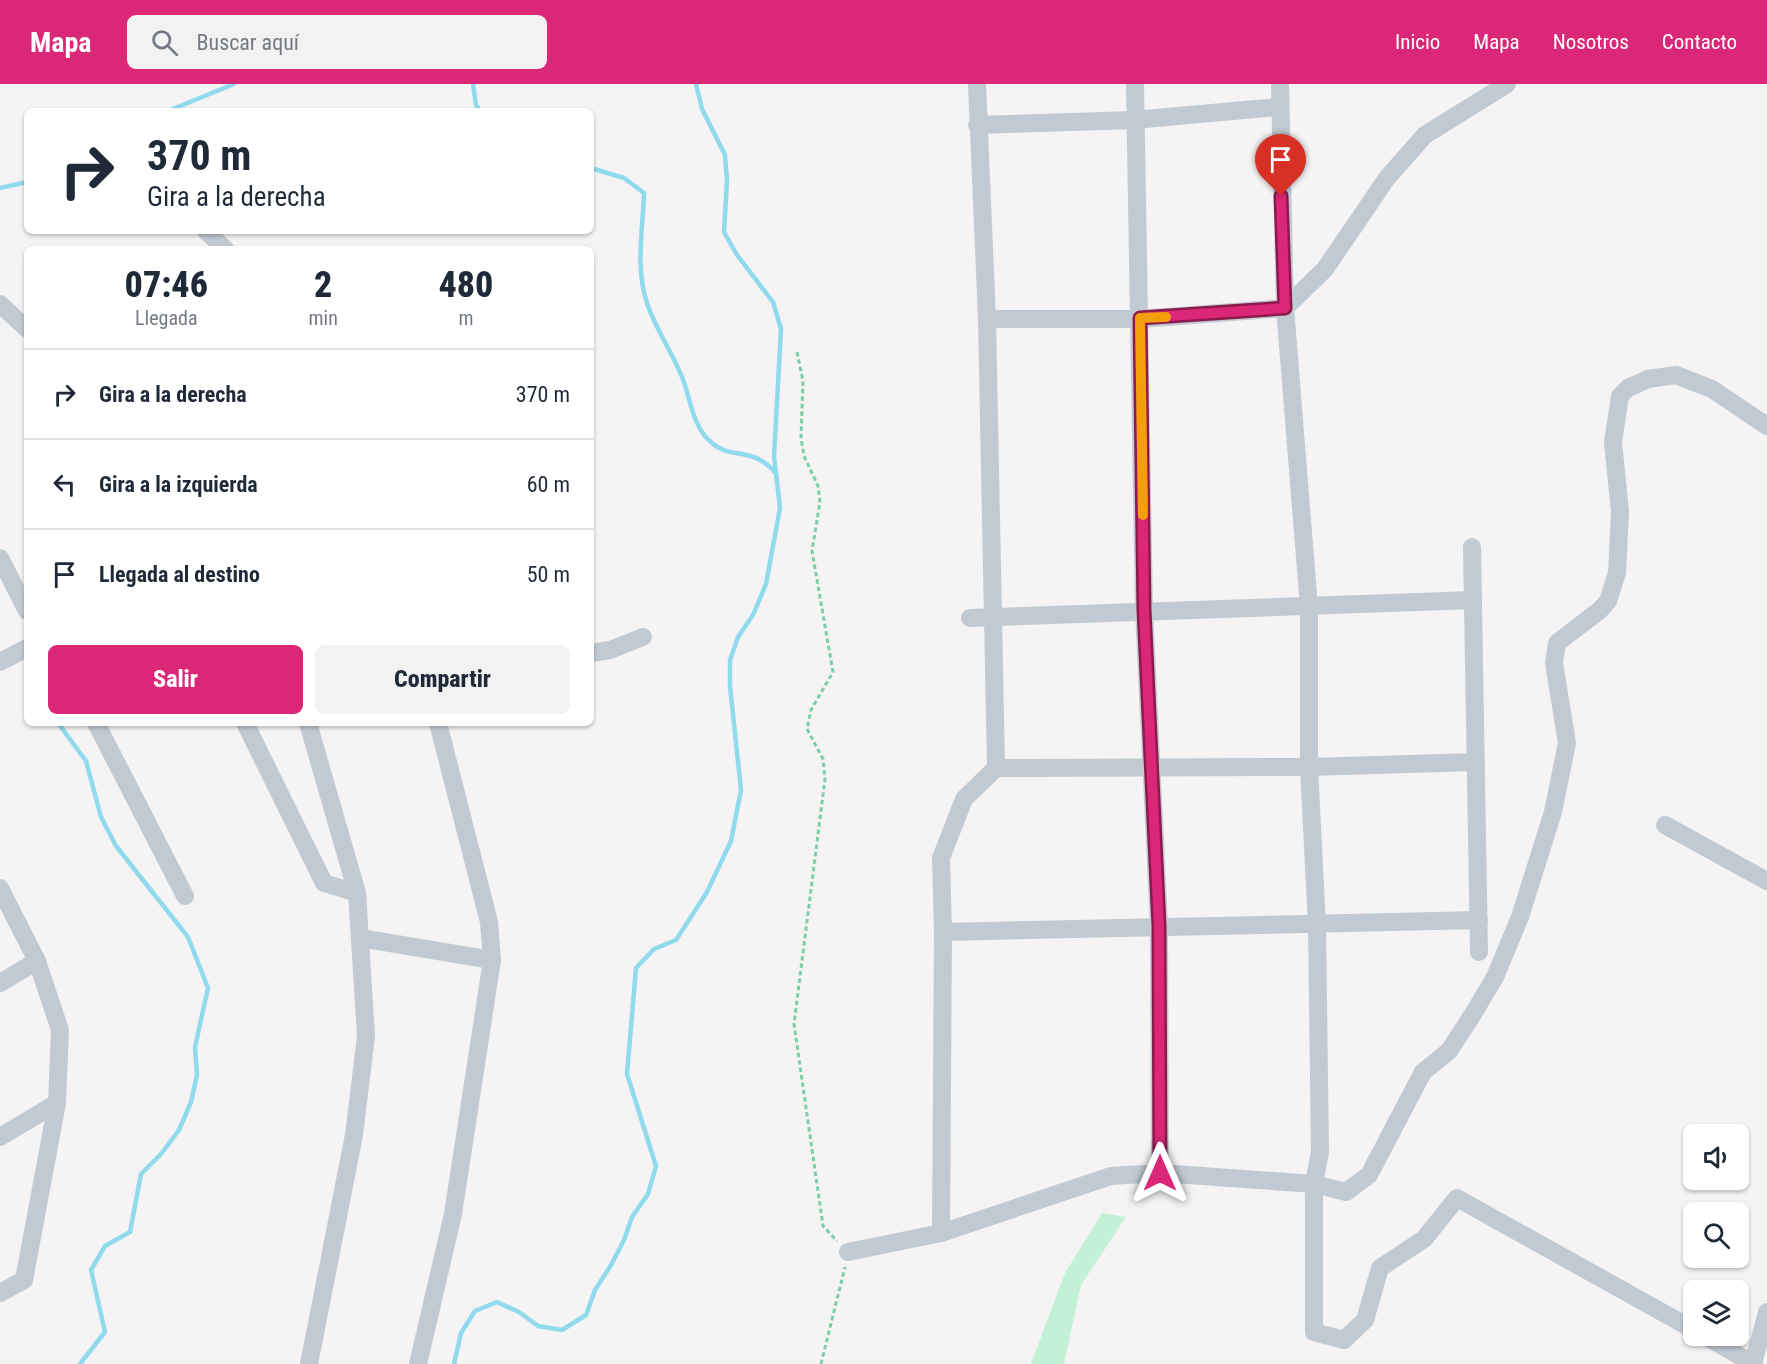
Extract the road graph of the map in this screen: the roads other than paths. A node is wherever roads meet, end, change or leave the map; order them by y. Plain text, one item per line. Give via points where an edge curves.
1 (977, 84) edge
2 (1135, 84) edge
3 (1280, 84) edge
4 (1507, 84) edge
5 (1278, 107) junction
6 (1134, 120) junction
7 (977, 125) junction
8 (209, 234) edge
9 (222, 246) edge
10 (0, 304) edge
11 (1285, 308) junction
12 (1140, 318) junction
13 (987, 319) junction
14 (24, 326) edge
15 (1767, 426) edge
16 (1472, 547) dead end
17 (0, 558) edge
18 (1473, 600) junction
19 (24, 605) edge
20 (1309, 607) junction
21 (1144, 610) junction
22 (994, 617) junction
23 (970, 618) dead end
24 (643, 637) dead end
25 (24, 650) edge
26 (594, 653) edge
27 (0, 662) edge
28 (98, 726) edge
29 (246, 726) edge
30 (309, 726) edge
31 (439, 726) edge
32 (1476, 762) junction
33 (1309, 767) junction
34 (996, 768) junction
35 (1152, 768) junction
36 (1665, 825) dead end
37 (1767, 881) edge
38 (0, 888) edge
39 (357, 892) junction
40 (185, 896) dead end
41 (1479, 920) junction
42 (1159, 926) junction
43 (1317, 926) junction
44 (944, 932) junction
45 (360, 938) junction
46 (1479, 952) dead end
47 (492, 960) junction
48 (37, 961) junction
49 (0, 983) edge
50 (57, 1103) junction
51 (0, 1137) edge
52 (1160, 1173) junction
53 (1314, 1184) junction
54 (941, 1233) junction
55 (848, 1252) road end
56 (0, 1293) edge
57 (1767, 1312) edge
58 (1683, 1324) edge
59 (1722, 1346) edge
60 (309, 1364) edge
61 (418, 1364) edge
62 (1753, 1364) edge

1 - 7 street
2 - 6 street
3 - 5 street
4 - 11 street via 1425,135 1387,178 1325,269
5 - 6 street
5 - 11 street
6 - 7 street
6 - 12 street
7 - 13 street
8 - 9 street
10 - 14 street
11 - 12 street
11 - 20 street
12 - 13 street
12 - 21 street
13 - 22 street
15 - 53 street via 1712,389 1676,375 1648,379 1620,396 1613,442 1620,512 1617,573 1608,601 1557,643 1554,663 1567,743 1553,812 1520,917 1495,976 1449,1051 1423,1072 1369,1175 1347,1192
16 - 18 street
17 - 19 street
18 - 20 street
18 - 32 street
20 - 21 street
20 - 33 street
21 - 22 street
21 - 35 street
22 - 23 street
22 - 34 street
24 - 26 street
25 - 27 street
28 - 40 street
29 - 39 street via 324,883
30 - 39 street
31 - 47 street via 489,922
32 - 33 street
32 - 41 street
33 - 35 street
33 - 43 street
34 - 35 street
34 - 44 street via 964,799 941,858
35 - 42 street
36 - 37 street
38 - 48 street
39 - 45 street
41 - 43 street
41 - 46 street
42 - 43 street
42 - 44 street
42 - 52 street
43 - 53 street via 1320,1152
44 - 54 street
45 - 47 street
45 - 60 street via 366,1036 354,1135
47 - 61 street via 453,1214
48 - 49 street
48 - 50 street via 60,1030
50 - 51 street
50 - 56 street via 24,1280
52 - 53 street
52 - 54 street via 1111,1176
53 - 58 street via 1314,1332 1344,1340 1365,1320 1380,1268 1424,1239 1457,1198
54 - 55 street
57 - 62 street
59 - 62 street

